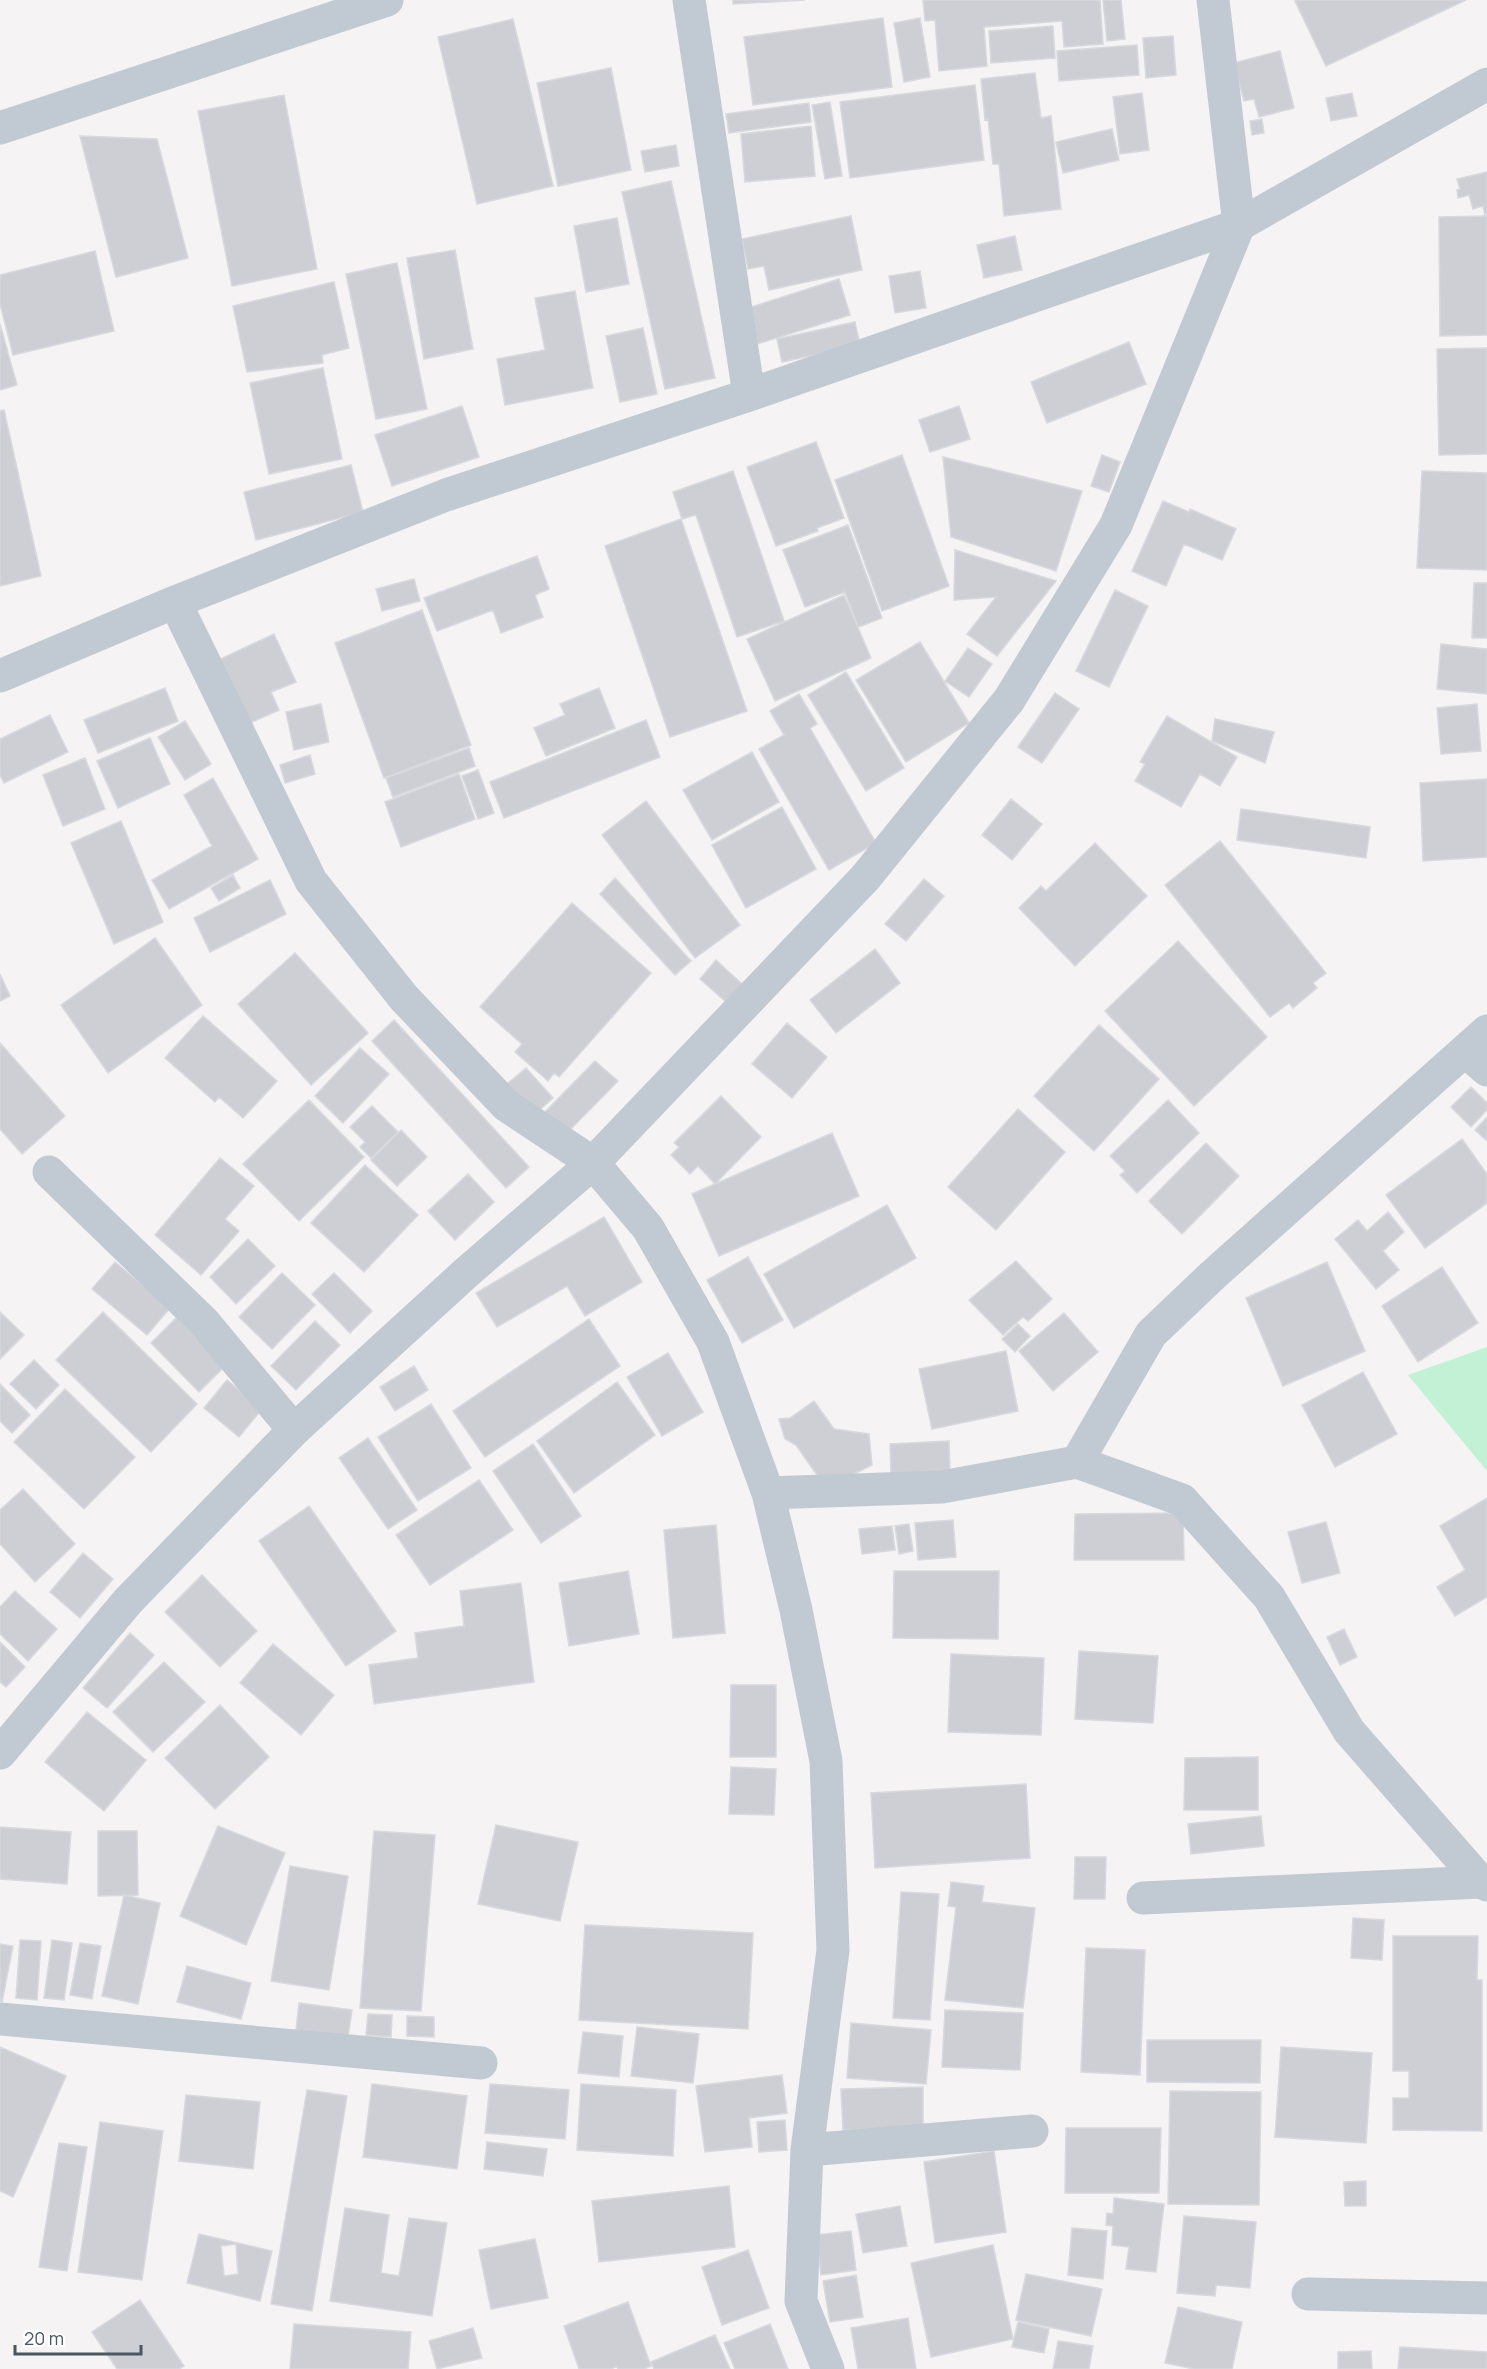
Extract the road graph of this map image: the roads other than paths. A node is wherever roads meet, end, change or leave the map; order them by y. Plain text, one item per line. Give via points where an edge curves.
1 (387, 0) edge
2 (689, 0) edge
3 (1213, 0) edge
4 (1487, 84) edge
5 (0, 128) edge
6 (1239, 225) junction
7 (749, 395) junction
8 (175, 602) junction
9 (0, 676) edge
10 (1480, 1051) edge
11 (593, 1163) junction
12 (50, 1172) dead end
13 (294, 1430) junction
14 (1077, 1462) junction
15 (768, 1493) junction
16 (0, 1753) edge
17 (1484, 1883) edge
18 (1143, 1898) dead end
19 (0, 2019) edge
20 (481, 2063) dead end
21 (1032, 2131) dead end
22 (807, 2150) junction
23 (1308, 2294) dead end
24 (1487, 2298) edge
25 (828, 2369) edge

1 - 5 street
2 - 7 street
3 - 6 street
4 - 6 street
6 - 7 street
6 - 11 street via 1116,525 1010,700 865,878
7 - 8 street via 446,495
8 - 9 street
8 - 11 street via 311,881 404,998 507,1106
10 - 14 street via 1213,1275 1151,1334
11 - 13 street
11 - 15 street via 648,1228 713,1342
12 - 13 street via 204,1322
13 - 16 street via 128,1601
14 - 15 street via 942,1487
14 - 17 street via 1182,1500 1269,1597 1349,1731
15 - 22 street via 826,1761 833,1950
17 - 18 street
19 - 20 street
21 - 22 street
22 - 25 street via 801,2301
23 - 24 street

